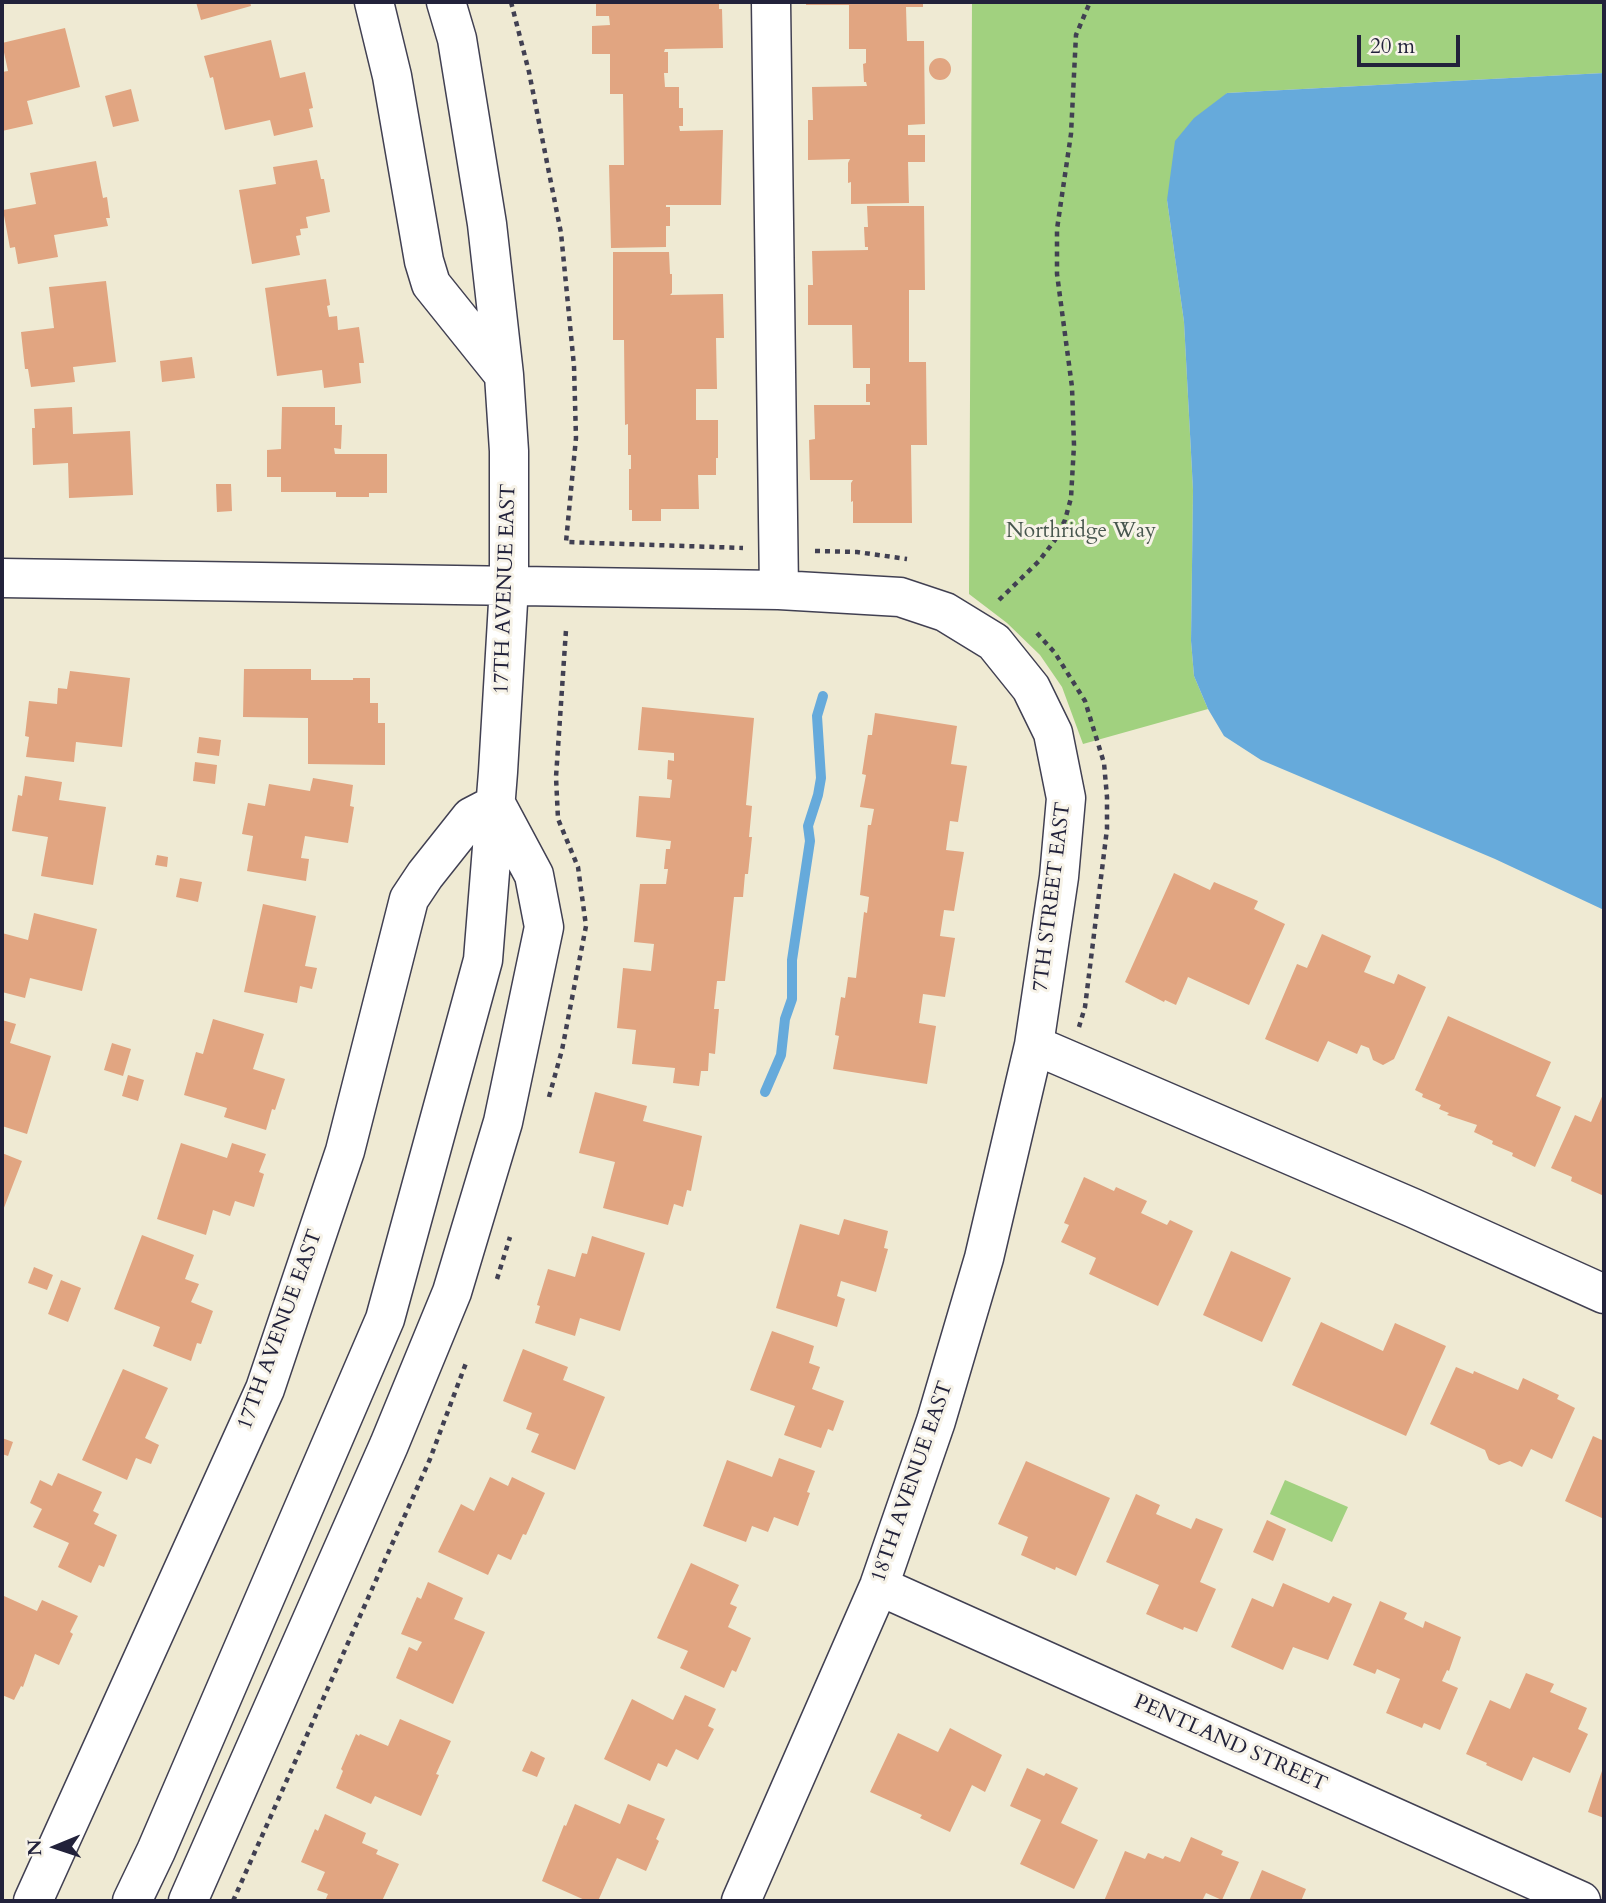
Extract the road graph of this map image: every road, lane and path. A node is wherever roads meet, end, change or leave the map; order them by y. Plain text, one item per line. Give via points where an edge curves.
1 (374, 2) edge
2 (446, 2) edge
3 (511, 2) edge
4 (771, 2) edge
5 (1090, 2) edge
6 (505, 375) junction
7 (566, 542) dead end
8 (2, 578) edge
9 (509, 586) junction
10 (779, 590) junction
11 (999, 600) dead end
12 (496, 804) junction
13 (1034, 1045) junction
14 (1604, 1294) edge
15 (878, 1586) junction
16 (33, 1901) edge
17 (132, 1901) edge
18 (188, 1901) edge
19 (741, 1901) edge
20 (1581, 1901) edge

1 - 6 street via 431,284
2 - 6 street, 17TH AVENUE EAST via 457,39 487,224
3 - 7 path via 562,246 576,438
4 - 10 street
5 - 11 path via 1076,34 1071,134 1057,229 1057,274 1072,387 1071,498 1055,540
6 - 9 street, 17TH AVENUE EAST
8 - 9 street, 7TH STREET EAST
9 - 10 street, 7TH STREET EAST
9 - 12 street, 17TH AVENUE EAST
10 - 13 street, 7TH STREET EAST via 900,597 945,612 994,642 1031,688 1053,733 1066,798
12 - 16 street, 17TH AVENUE EAST via 471,817 409,899 345,1151 265,1388
12 - 17 street, 17TH AVENUE EAST via 483,960 385,1319
12 - 18 street via 534,876 544,928 503,1122 452,1292
13 - 14 street
13 - 15 street, 18TH AVENUE EAST via 984,1258 936,1421
15 - 19 street, 18TH AVENUE EAST
15 - 20 street, PENTLAND STREET

